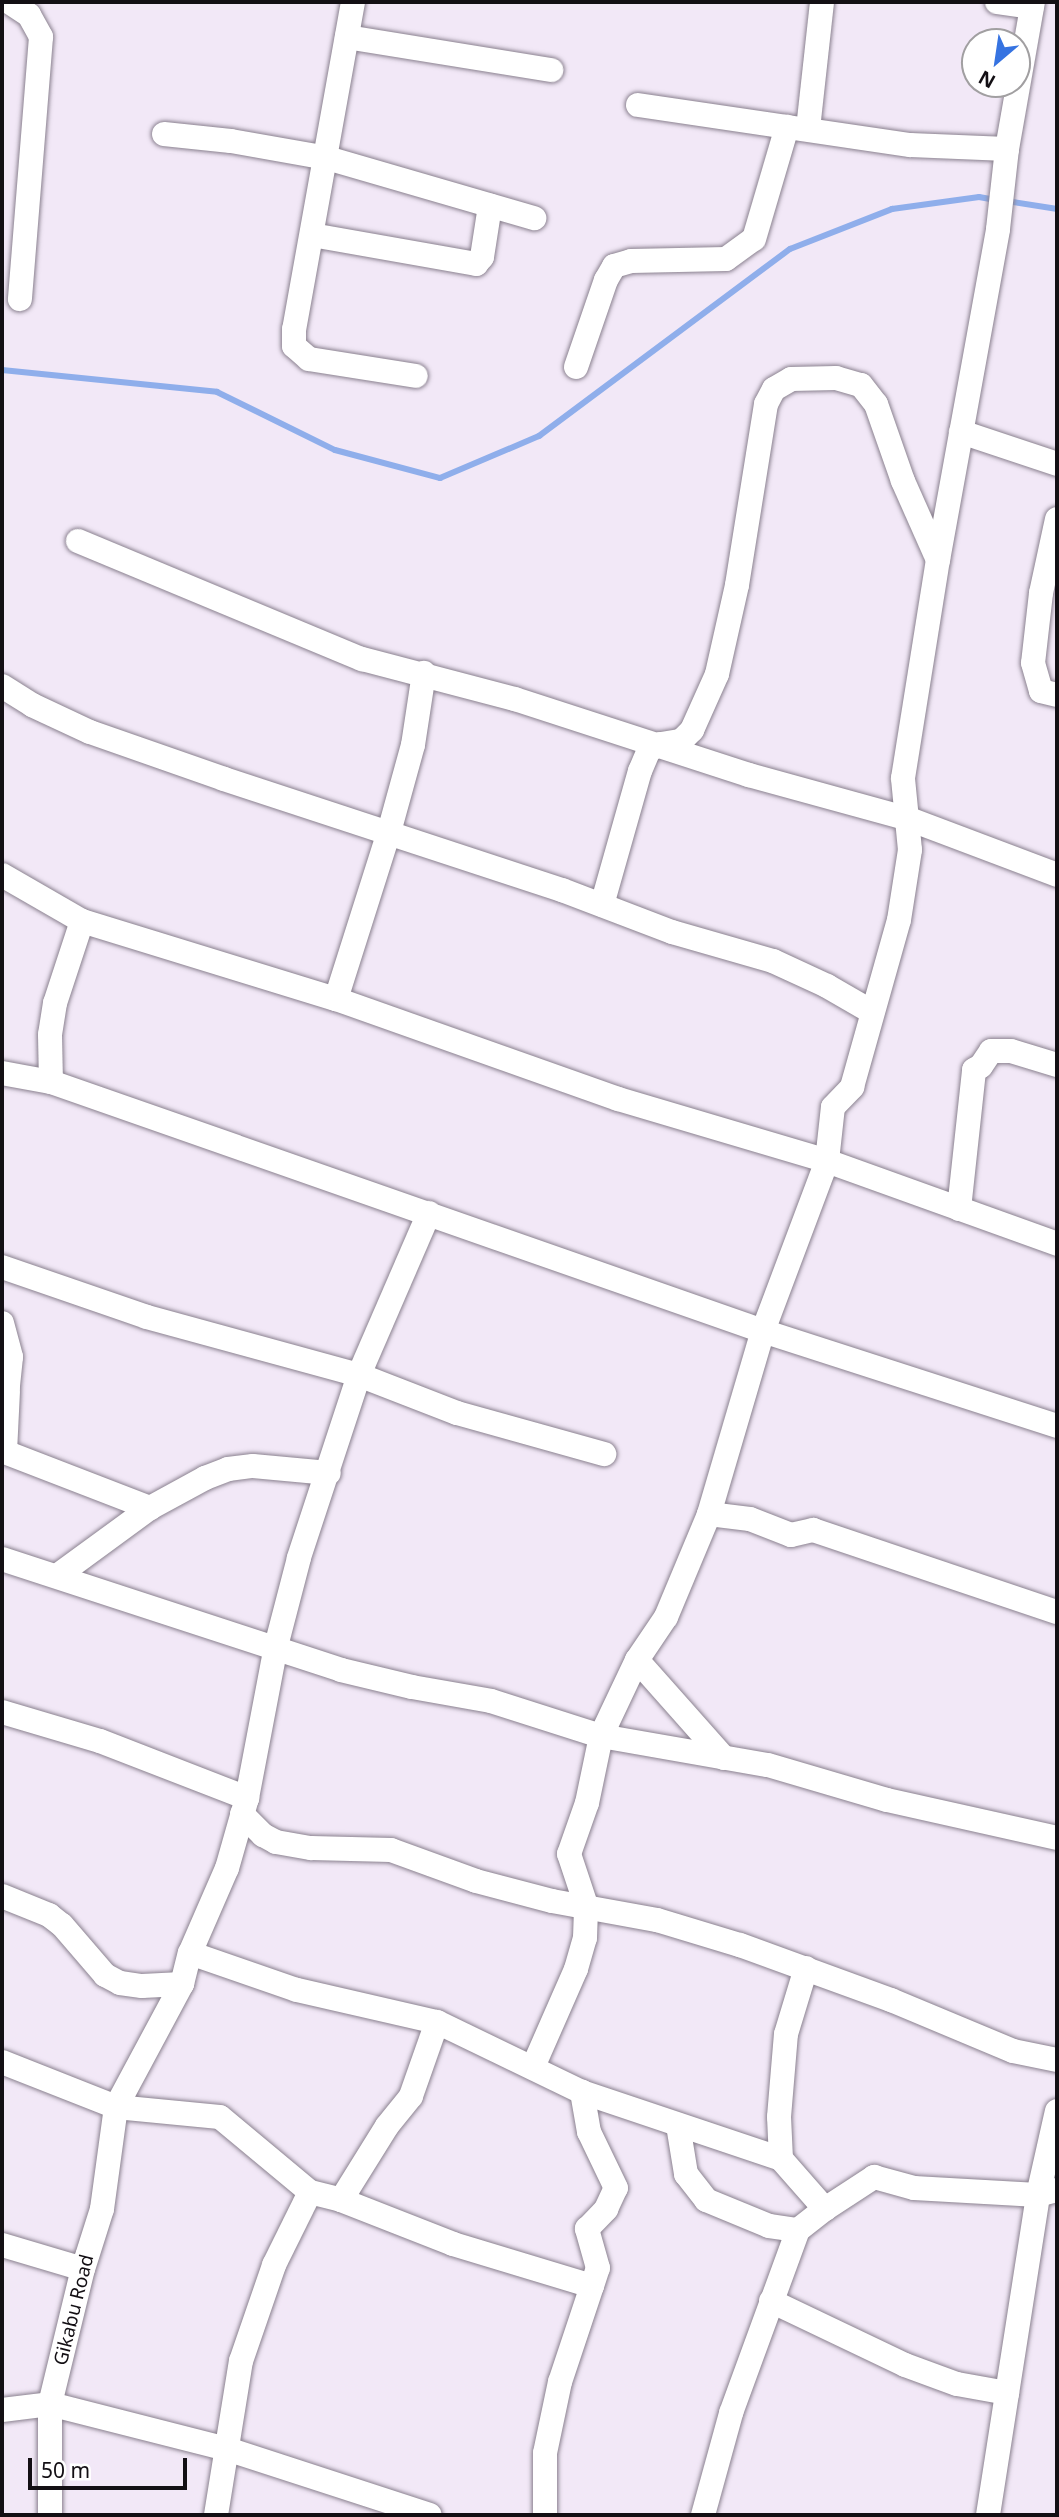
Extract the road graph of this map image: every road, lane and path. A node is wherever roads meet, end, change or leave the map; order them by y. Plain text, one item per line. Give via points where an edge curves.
1 (9, 2) edge
2 (353, 2) edge
3 (821, 2) edge
4 (998, 2) edge
5 (1033, 4) edge
6 (347, 37) junction
7 (551, 70) dead end
8 (638, 105) dead end
9 (798, 128) junction
10 (164, 134) dead end
11 (1007, 149) junction
12 (327, 158) junction
13 (490, 206) junction
14 (534, 218) dead end
15 (312, 235) junction
16 (20, 299) dead end
17 (576, 366) dead end
18 (416, 376) dead end
19 (961, 432) junction
20 (1057, 464) edge
21 (1057, 519) edge
22 (78, 541) dead end
23 (937, 560) junction
24 (424, 673) junction
25 (2, 686) edge
26 (1057, 695) edge
27 (661, 744) junction
28 (909, 819) junction
29 (389, 832) junction
30 (2, 875) edge
31 (1057, 875) edge
32 (602, 905) junction
33 (82, 921) junction
34 (336, 999) junction
35 (872, 1012) junction
36 (1057, 1065) edge
37 (2, 1073) edge
38 (51, 1082) junction
39 (827, 1161) junction
40 (959, 1209) junction
41 (429, 1213) junction
42 (1057, 1244) edge
43 (2, 1267) edge
44 (2, 1323) edge
45 (763, 1331) junction
46 (359, 1375) junction
47 (5, 1396) edge
48 (1057, 1426) edge
49 (3, 1451) edge
50 (604, 1454) dead end
51 (329, 1473) junction
52 (150, 1508) junction
53 (709, 1514) junction
54 (2, 1559) edge
55 (57, 1576) junction
56 (1057, 1612) edge
57 (276, 1646) junction
58 (637, 1660) junction
59 (2, 1712) edge
60 (601, 1736) junction
61 (723, 1758) junction
62 (245, 1806) junction
63 (1057, 1838) edge
64 (2, 1896) edge
65 (586, 1905) junction
66 (190, 1953) junction
67 (806, 1968) junction
68 (181, 1984) junction
69 (437, 2022) junction
70 (1057, 2060) edge
71 (2, 2062) edge
72 (533, 2067) junction
73 (582, 2092) junction
74 (116, 2107) junction
75 (1057, 2111) edge
76 (678, 2125) junction
77 (781, 2159) junction
78 (310, 2192) junction
79 (1048, 2192) edge
80 (341, 2200) junction
81 (824, 2209) junction
82 (798, 2230) junction
83 (2, 2245) edge
84 (83, 2269) junction
85 (592, 2286) junction
86 (771, 2301) junction
87 (1007, 2393) junction
88 (50, 2403) junction
89 (2, 2410) edge
90 (227, 2448) junction
91 (50, 2515) edge
92 (216, 2515) edge
93 (430, 2515) edge
94 (545, 2515) edge
95 (703, 2515) edge
96 (988, 2515) edge

1 - 16 street via 30,16 41,37
2 - 6 street
3 - 9 street
4 - 5 street
5 - 11 street
6 - 7 street
6 - 12 street
8 - 9 street
9 - 11 street via 910,145
9 - 17 street via 754,239 726,259 631,261 614,266
10 - 12 street
11 - 19 street via 998,229
12 - 13 street
12 - 15 street
13 - 14 street
13 - 15 street via 482,257 476,264
15 - 18 street via 293,329 294,346 309,359
19 - 20 street
19 - 23 street
21 - 26 street via 1032,663 1041,691
22 - 24 street via 362,659
23 - 27 street via 876,404 861,385 836,378 792,379 774,389 766,404 737,585 717,674 692,730 681,741
23 - 28 street via 903,778
24 - 27 street
24 - 29 street via 413,745
25 - 29 street via 90,732
27 - 28 street via 749,775
27 - 32 street via 649,750 640,771
28 - 31 street
28 - 35 street via 905,886
29 - 32 street
29 - 34 street
30 - 33 street
32 - 35 street via 672,932 773,961
33 - 34 street
33 - 38 street via 55,1003
34 - 39 street via 618,1099
35 - 39 street via 852,1087 833,1107
36 - 40 street via 1011,1051 992,1051 974,1070
37 - 38 street
38 - 41 street
39 - 40 street
39 - 45 street
40 - 42 street
41 - 45 street
41 - 46 street
43 - 46 street via 148,1317
44 - 47 street via 11,1357
45 - 48 street
45 - 53 street
46 - 50 street via 457,1413
46 - 51 street
47 - 49 street
49 - 52 street
51 - 52 street via 253,1466 229,1469
51 - 57 street via 299,1558
52 - 55 street
53 - 56 street via 750,1519 791,1535 813,1530
53 - 58 street via 666,1617
54 - 55 street
55 - 57 street
57 - 60 street via 341,1670 491,1701
57 - 62 street
58 - 60 street
58 - 61 street
59 - 62 street via 100,1741
60 - 61 street
60 - 65 street via 587,1803 569,1854
61 - 63 street via 768,1765 887,1800
62 - 65 street via 263,1835 276,1842 311,1849 391,1850 475,1881
62 - 66 street via 227,1868
64 - 68 street via 62,1925 105,1976 142,1986
65 - 67 street via 657,1920
65 - 72 street via 585,1938 576,1969
66 - 68 street
66 - 69 street via 297,1990
67 - 70 street via 1013,2051
67 - 77 street via 786,2034 779,2117
68 - 74 street
69 - 72 street
69 - 80 street via 411,2096
71 - 74 street
72 - 73 street
73 - 76 street
73 - 85 street via 589,2132 616,2188 606,2209 587,2229 598,2268
74 - 78 street via 220,2117
74 - 84 street, Gikabu Road via 102,2209
75 - 79 street
76 - 77 street
76 - 82 street via 686,2174 706,2200 769,2226
77 - 81 street
78 - 80 street
78 - 90 street via 274,2265 242,2361
79 - 81 street via 915,2188 874,2176
79 - 87 street
80 - 85 street via 453,2244
81 - 82 street
82 - 86 street
83 - 84 street
84 - 88 street, Gikabu Road
85 - 94 street via 560,2382 545,2453
86 - 87 street via 905,2365 957,2384
86 - 95 street via 731,2413
87 - 96 street
88 - 89 street
88 - 90 street
88 - 91 street, Gikabu Road
90 - 92 street
90 - 93 street

